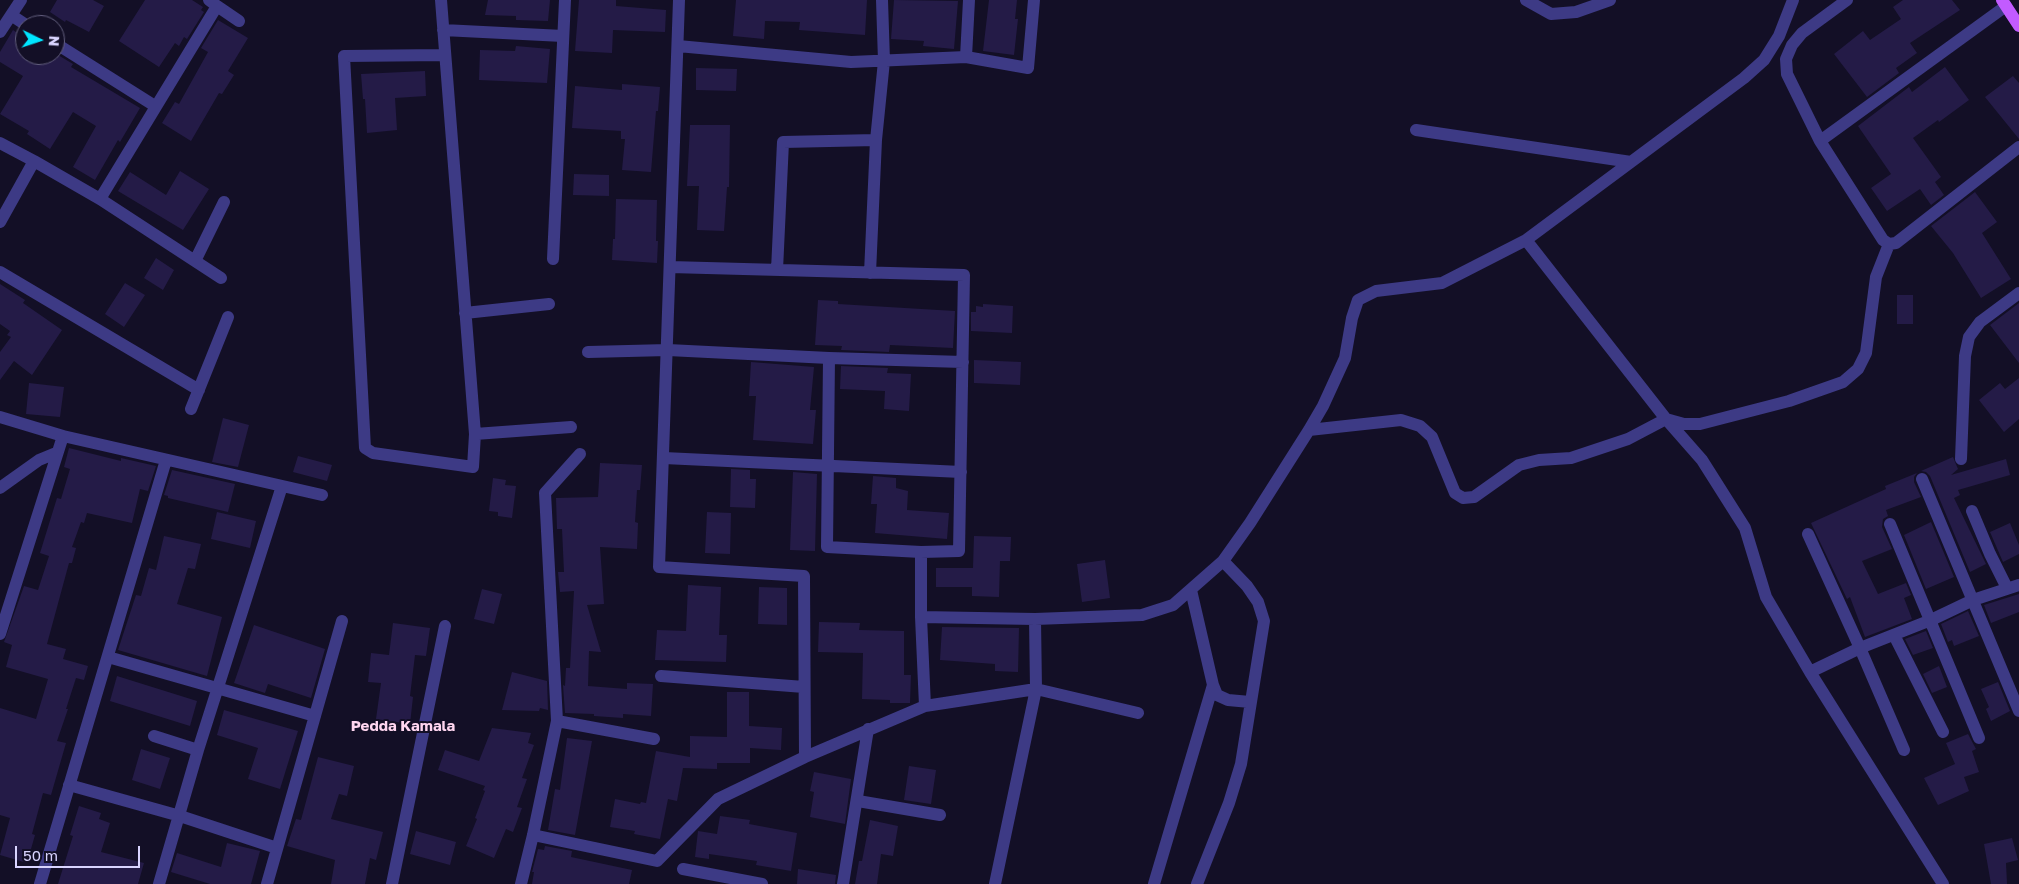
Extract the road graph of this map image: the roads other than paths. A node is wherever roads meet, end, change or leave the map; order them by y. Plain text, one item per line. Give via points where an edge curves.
1 (21, 0) edge
2 (441, 0) edge
3 (565, 0) edge
4 (679, 0) edge
5 (882, 0) edge
6 (969, 0) edge
7 (1034, 0) edge
8 (1526, 0) edge
9 (1610, 0) edge
10 (1792, 0) edge
11 (1847, 0) edge
12 (213, 3) edge
13 (2004, 3) edge
14 (11, 16) junction
15 (15, 18) edge
16 (239, 21) dead end
17 (2019, 26) edge
18 (443, 30) junction
19 (0, 32) edge
20 (563, 36) junction
21 (678, 46) junction
22 (65, 49) edge
23 (444, 55) junction
24 (966, 58) junction
25 (884, 61) junction
26 (155, 106) junction
27 (1416, 130) dead end
28 (876, 140) junction
29 (1820, 141) junction
30 (0, 143) edge
31 (2019, 147) edge
32 (34, 161) junction
33 (1631, 162) junction
34 (100, 199) junction
35 (224, 202) dead end
36 (0, 222) edge
37 (1526, 240) junction
38 (1888, 244) junction
39 (553, 259) dead end
40 (195, 261) junction
41 (670, 267) junction
42 (777, 270) junction
43 (0, 272) edge
44 (870, 273) junction
45 (221, 278) dead end
46 (2019, 293) edge
47 (549, 304) dead end
48 (465, 313) junction
49 (228, 318) dead end
50 (668, 350) junction
51 (588, 352) dead end
52 (829, 358) junction
53 (963, 362) junction
54 (199, 390) junction
55 (192, 409) dead end
56 (0, 417) edge
57 (1666, 419) junction
58 (571, 427) dead end
59 (1309, 430) junction
60 (475, 434) junction
61 (63, 436) junction
62 (56, 453) junction
63 (580, 454) dead end
64 (664, 458) junction
65 (1961, 459) dead end
66 (166, 460) junction
67 (828, 466) junction
68 (961, 472) junction
69 (1922, 479) dead end
70 (282, 486) junction
71 (0, 488) edge
72 (322, 495) dead end
73 (1972, 511) dead end
74 (1890, 524) dead end
75 (1808, 534) dead end
76 (922, 552) junction
77 (1223, 561) junction
78 (2013, 586) edge
79 (1191, 590) junction
80 (1973, 600) junction
81 (921, 617) junction
82 (1036, 619) junction
83 (342, 620) dead end
84 (1931, 620) junction
85 (445, 626) dead end
86 (0, 634) edge
87 (1894, 635) junction
88 (1860, 648) junction
89 (108, 657) junction
90 (1810, 672) junction
91 (661, 676) dead end
92 (1213, 685) junction
93 (804, 687) junction
94 (219, 688) junction
95 (1036, 689) junction
96 (1250, 702) junction
97 (925, 706) junction
98 (2019, 711) edge
99 (1138, 713) dead end
100 (315, 716) junction
101 (557, 721) junction
102 (868, 729) junction
103 (1943, 732) dead end
104 (154, 736) dead end
105 (1979, 738) dead end
106 (654, 739) dead end
107 (198, 750) junction
108 (1904, 750) dead end
109 (805, 757) junction
110 (69, 785) junction
111 (858, 802) junction
112 (940, 815) dead end
113 (180, 816) junction
114 (533, 835) junction
115 (277, 848) junction
116 (683, 869) dead end
117 (738, 882) edge
118 (40, 884) edge
119 (159, 884) edge
120 (267, 884) edge
121 (392, 884) edge
122 (520, 884) edge
123 (762, 884) edge
124 (843, 884) edge
125 (995, 884) edge
126 (1154, 884) edge
127 (1197, 884) edge
128 (1943, 884) edge

1 - 14 street
2 - 18 street
3 - 20 street
4 - 21 street
5 - 25 street
6 - 24 street
7 - 24 street via 1028,68
8 - 9 street via 1551,14 1576,12
10 - 33 street via 1779,36 1764,60
11 - 29 street via 1802,33 1786,59 1787,74
12 - 16 street
12 - 26 street
13 - 17 main road
13 - 29 street
14 - 15 street
14 - 19 street
18 - 20 street
18 - 23 street
20 - 39 street
21 - 25 street via 851,62
21 - 41 street
22 - 26 street
23 - 48 street
23 - 60 street via 344,56 365,448 373,453 473,468
24 - 25 street
25 - 28 street
26 - 34 street
27 - 33 street
28 - 42 street via 782,142
28 - 44 street
29 - 38 street
30 - 32 street
31 - 38 street via 1896,243
32 - 34 street
32 - 36 street
33 - 37 street
34 - 40 street
35 - 40 street
37 - 57 street
37 - 59 street via 1442,283 1376,291 1358,300 1345,358
38 - 57 street via 1876,277 1866,353 1858,370 1843,382 1789,401 1700,424
40 - 45 street
41 - 42 street
41 - 50 street
42 - 44 street
43 - 54 street
44 - 53 street via 964,275
46 - 65 street via 1980,322 1970,337 1965,356
47 - 48 street
48 - 60 street
49 - 54 street
50 - 51 street
50 - 52 street
50 - 64 street
52 - 53 street
52 - 67 street
53 - 68 street
54 - 55 street
56 - 61 street
57 - 59 street via 1628,439 1571,458 1519,465 1474,497 1463,498 1455,493 1432,438 1420,426 1401,420
57 - 90 street via 1702,460 1745,528 1766,597
58 - 60 street
59 - 77 street
61 - 62 street
61 - 66 street
62 - 71 street via 39,460
62 - 86 street
63 - 101 street via 545,493
64 - 67 street
64 - 93 street via 659,566 804,576
66 - 70 street
66 - 89 street
67 - 68 street
67 - 76 street via 827,547
68 - 76 street via 959,551
69 - 80 street
70 - 72 street
70 - 94 street
73 - 78 street via 1990,554
74 - 84 street
75 - 88 street
76 - 81 street
77 - 79 street
77 - 96 street via 1248,586 1264,621
78 - 80 street
79 - 82 street via 1173,605 1142,615
79 - 92 street
80 - 84 street
80 - 98 street
81 - 82 street
81 - 97 street
82 - 95 street
83 - 100 street
84 - 87 street
84 - 105 street
85 - 121 street
87 - 88 street
87 - 103 street
88 - 90 street
88 - 108 street
89 - 94 street
89 - 110 street
90 - 128 street
91 - 93 street
92 - 96 street via 1217,695 1228,700
92 - 126 street
93 - 109 street
94 - 100 street
94 - 107 street
95 - 97 street
95 - 99 street
95 - 125 street
96 - 127 street via 1241,764
97 - 102 street
100 - 115 street
101 - 106 street
101 - 114 street
102 - 109 street
102 - 111 street
104 - 107 street
107 - 113 street
109 - 114 street via 718,799 657,861
110 - 113 street
110 - 118 street
111 - 112 street
111 - 124 street
113 - 115 street
113 - 119 street
114 - 122 street
115 - 120 street
116 - 117 street
117 - 123 street

